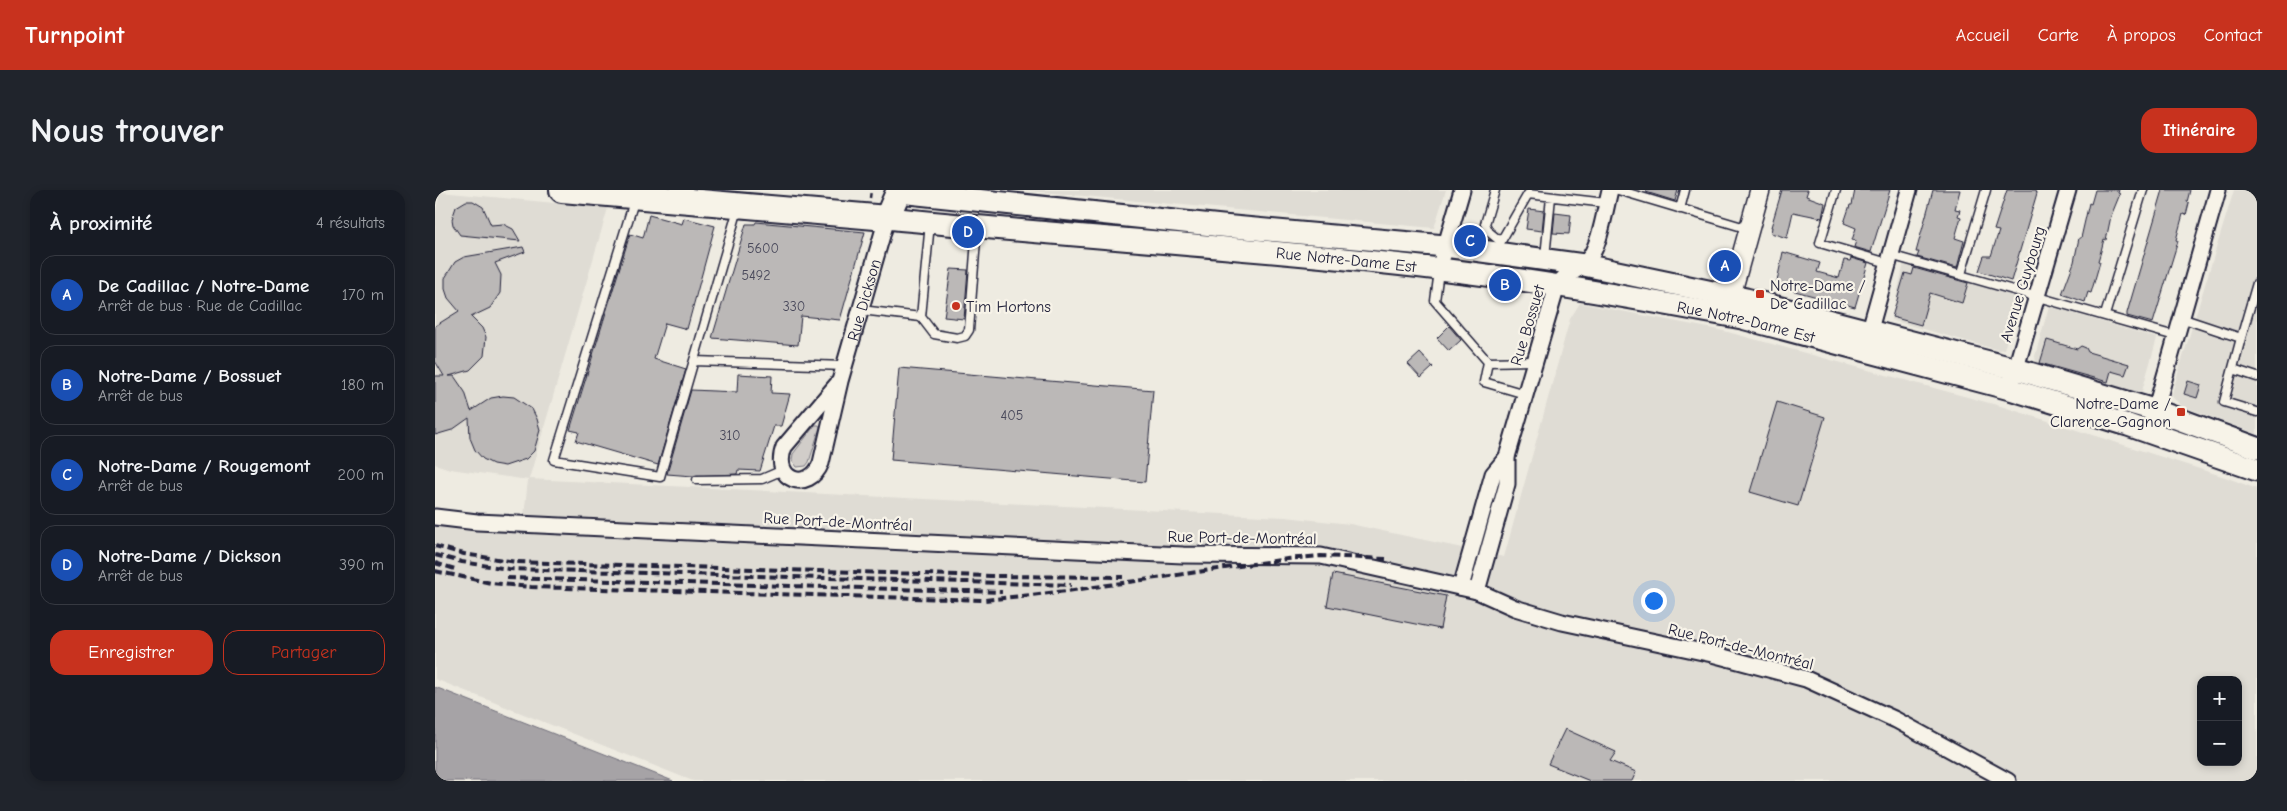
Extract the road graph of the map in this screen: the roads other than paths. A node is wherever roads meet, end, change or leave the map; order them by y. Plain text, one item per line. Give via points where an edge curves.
1 (562, 190) edge
2 (890, 190) edge
3 (1462, 190) edge
4 (1495, 190) edge
5 (1618, 190) edge
6 (1685, 190) edge
7 (1760, 190) edge
8 (1836, 190) edge
9 (1909, 190) edge
10 (1986, 190) edge
11 (2068, 190) edge
12 (2143, 190) edge
13 (2218, 190) edge
14 (1528, 192) edge
15 (636, 196) junction
16 (1551, 197) junction
17 (1608, 197) edge
18 (739, 205) junction
19 (1680, 209) junction
20 (887, 218) junction
21 (930, 222) junction
22 (977, 226) junction
23 (1222, 226) junction
24 (1749, 229) junction
25 (1445, 246) junction
26 (1497, 246) junction
27 (1220, 248) junction
28 (1545, 258) junction
29 (1889, 259) junction
30 (1584, 265) junction
31 (1439, 269) junction
32 (1961, 274) junction
33 (2257, 283) edge
34 (1557, 286) junction
35 (2037, 295) junction
36 (1728, 305) junction
37 (861, 310) junction
38 (2105, 315) junction
39 (921, 317) junction
40 (2181, 318) junction
41 (2175, 336) junction
42 (2241, 338) junction
43 (1867, 340) junction
44 (694, 361) junction
45 (1534, 361) junction
46 (1488, 362) junction
47 (845, 366) junction
48 (2016, 369) junction
49 (2233, 369) junction
50 (2257, 377) edge
51 (840, 381) junction
52 (2010, 389) junction
53 (1525, 394) junction
54 (2154, 410) junction
55 (2257, 412) edge
56 (2149, 432) junction
57 (2257, 448) edge
58 (1507, 457) junction
59 (783, 470) junction
60 (2257, 470) edge
61 (697, 480) dead end
62 (435, 517) edge
63 (1461, 587) junction
64 (1477, 591) junction
65 (2008, 781) edge

1 - 15 main road, Rue Notre-Dame Est
2 - 20 main road, Rue Dickson
2 - 23 main road, Rue Notre-Dame Est
3 - 25 street
4 - 26 lane via 1485,224
5 - 19 lane
6 - 19 lane
7 - 24 street
8 - 29 lane via 1820,242
9 - 29 street
10 - 32 lane
11 - 35 street, Avenue Guybourg
12 - 38 lane
13 - 40 street
14 - 16 lane
14 - 26 lane
15 - 18 main road, Rue Notre-Dame Est
15 - 44 lane via 554,460 660,476
16 - 17 lane
16 - 28 lane
17 - 30 street, Rue Bossuet via 1594,248
18 - 20 main road, Rue Notre-Dame Est
18 - 44 lane
19 - 24 lane
20 - 21 main road, Rue Notre-Dame Est
20 - 37 street, Rue Dickson
21 - 22 main road, Rue Notre-Dame Est
21 - 39 lane
22 - 27 main road, Rue Notre-Dame Est
22 - 39 lane via 968,333 961,338 938,336 929,330
23 - 25 main road, Rue Notre-Dame Est
23 - 27 main road
24 - 36 street
25 - 26 main road, Rue Notre-Dame Est
25 - 31 street
26 - 28 main road, Rue Notre-Dame Est
27 - 31 main road, Rue Notre-Dame Est
28 - 30 main road, Rue Notre-Dame Est
29 - 32 lane
29 - 43 street
30 - 34 street, Rue Bossuet via 1567,274
30 - 36 main road, Rue Notre-Dame Est
31 - 34 main road, Rue Notre-Dame Est
31 - 46 lane via 1435,301
32 - 35 lane
33 - 42 lane
34 - 36 main road, Rue Notre-Dame Est
34 - 45 street, Rue Bossuet
35 - 38 lane
35 - 48 street, Avenue Guybourg
36 - 43 main road, Rue Notre-Dame Est
37 - 39 lane
37 - 47 street, Rue Dickson
38 - 41 lane
40 - 41 street
40 - 42 lane
41 - 54 street
42 - 49 lane
43 - 48 main road, Rue Notre-Dame Est
43 - 52 main road, Rue Notre-Dame Est
44 - 47 lane
45 - 46 lane
45 - 53 street, Rue Bossuet
46 - 53 lane via 1484,382
47 - 51 street, Rue Dickson
48 - 52 street, Avenue Guybourg
48 - 54 main road, Rue Notre-Dame Est
49 - 50 lane
49 - 55 lane via 2224,402
51 - 59 street, Rue Dickson via 787,442 780,457
51 - 59 street, Rue Dickson via 818,473 811,478 793,479
52 - 56 main road, Rue Notre-Dame Est
53 - 58 street, Rue Bossuet
54 - 56 street
54 - 57 main road, Rue Notre-Dame Est
56 - 60 main road, Rue Notre-Dame Est
58 - 63 street, Rue Bossuet via 1493,474
58 - 64 street, Rue Bossuet via 1507,484
59 - 61 lane via 762,479
62 - 63 street, Rue Port-de-Montréal via 1183,555 1321,556
63 - 64 street, Rue Port-de-Montréal
64 - 65 street, Rue Port-de-Montréal via 1515,608 1561,622 1712,654 1806,679 1896,720

